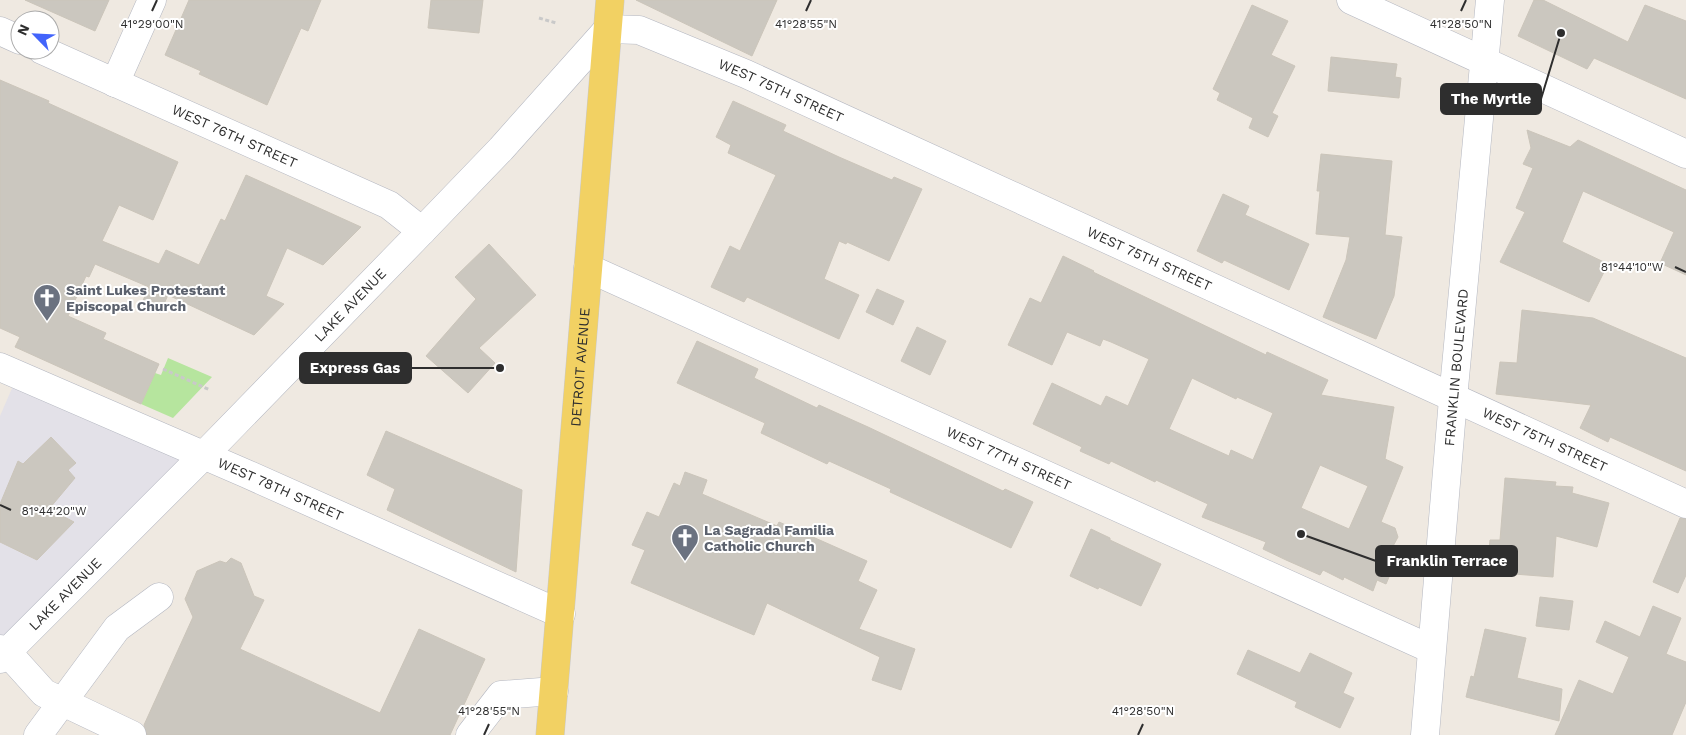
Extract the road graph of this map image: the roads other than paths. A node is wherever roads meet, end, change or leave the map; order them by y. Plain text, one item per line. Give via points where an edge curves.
1 (152, 0) edge
2 (610, 0) edge
3 (1351, 0) edge
4 (1490, 0) edge
5 (608, 29) junction
6 (60, 58) edge
7 (1485, 62) junction
8 (115, 83) junction
9 (1686, 154) edge
10 (422, 231) junction
11 (588, 268) junction
12 (0, 367) edge
13 (1453, 399) junction
14 (204, 455) junction
15 (1686, 504) edge
16 (160, 597) dead end
17 (561, 614) junction
18 (1431, 649) junction
19 (2, 653) edge
20 (554, 691) junction
21 (63, 702) junction
22 (45, 733) edge
23 (132, 735) edge
24 (470, 735) edge
25 (550, 735) edge
26 (1425, 735) edge

1 - 8 street
2 - 5 main road, DETROIT AVENUE
3 - 7 street
4 - 7 street, FRANKLIN BOULEVARD
5 - 10 street, LAKE AVENUE via 508,142
5 - 11 main road, DETROIT AVENUE
5 - 13 street, WEST 75TH STREET via 639,30 746,74
6 - 8 street, WEST 76TH STREET
7 - 9 street
7 - 13 street, FRANKLIN BOULEVARD
8 - 10 street, WEST 76TH STREET via 389,205
10 - 14 street, LAKE AVENUE
11 - 17 main road, DETROIT AVENUE
11 - 18 street, WEST 77TH STREET
12 - 14 street, WEST 78TH STREET
13 - 15 street, WEST 75TH STREET
13 - 18 street, FRANKLIN BOULEVARD
14 - 17 street, WEST 78TH STREET
14 - 19 street, LAKE AVENUE
16 - 21 street via 117,628
17 - 20 main road, DETROIT AVENUE
18 - 26 street, FRANKLIN BOULEVARD
19 - 21 street via 44,693
20 - 24 street via 501,695
20 - 25 main road, DETROIT AVENUE
21 - 22 street
21 - 23 street

